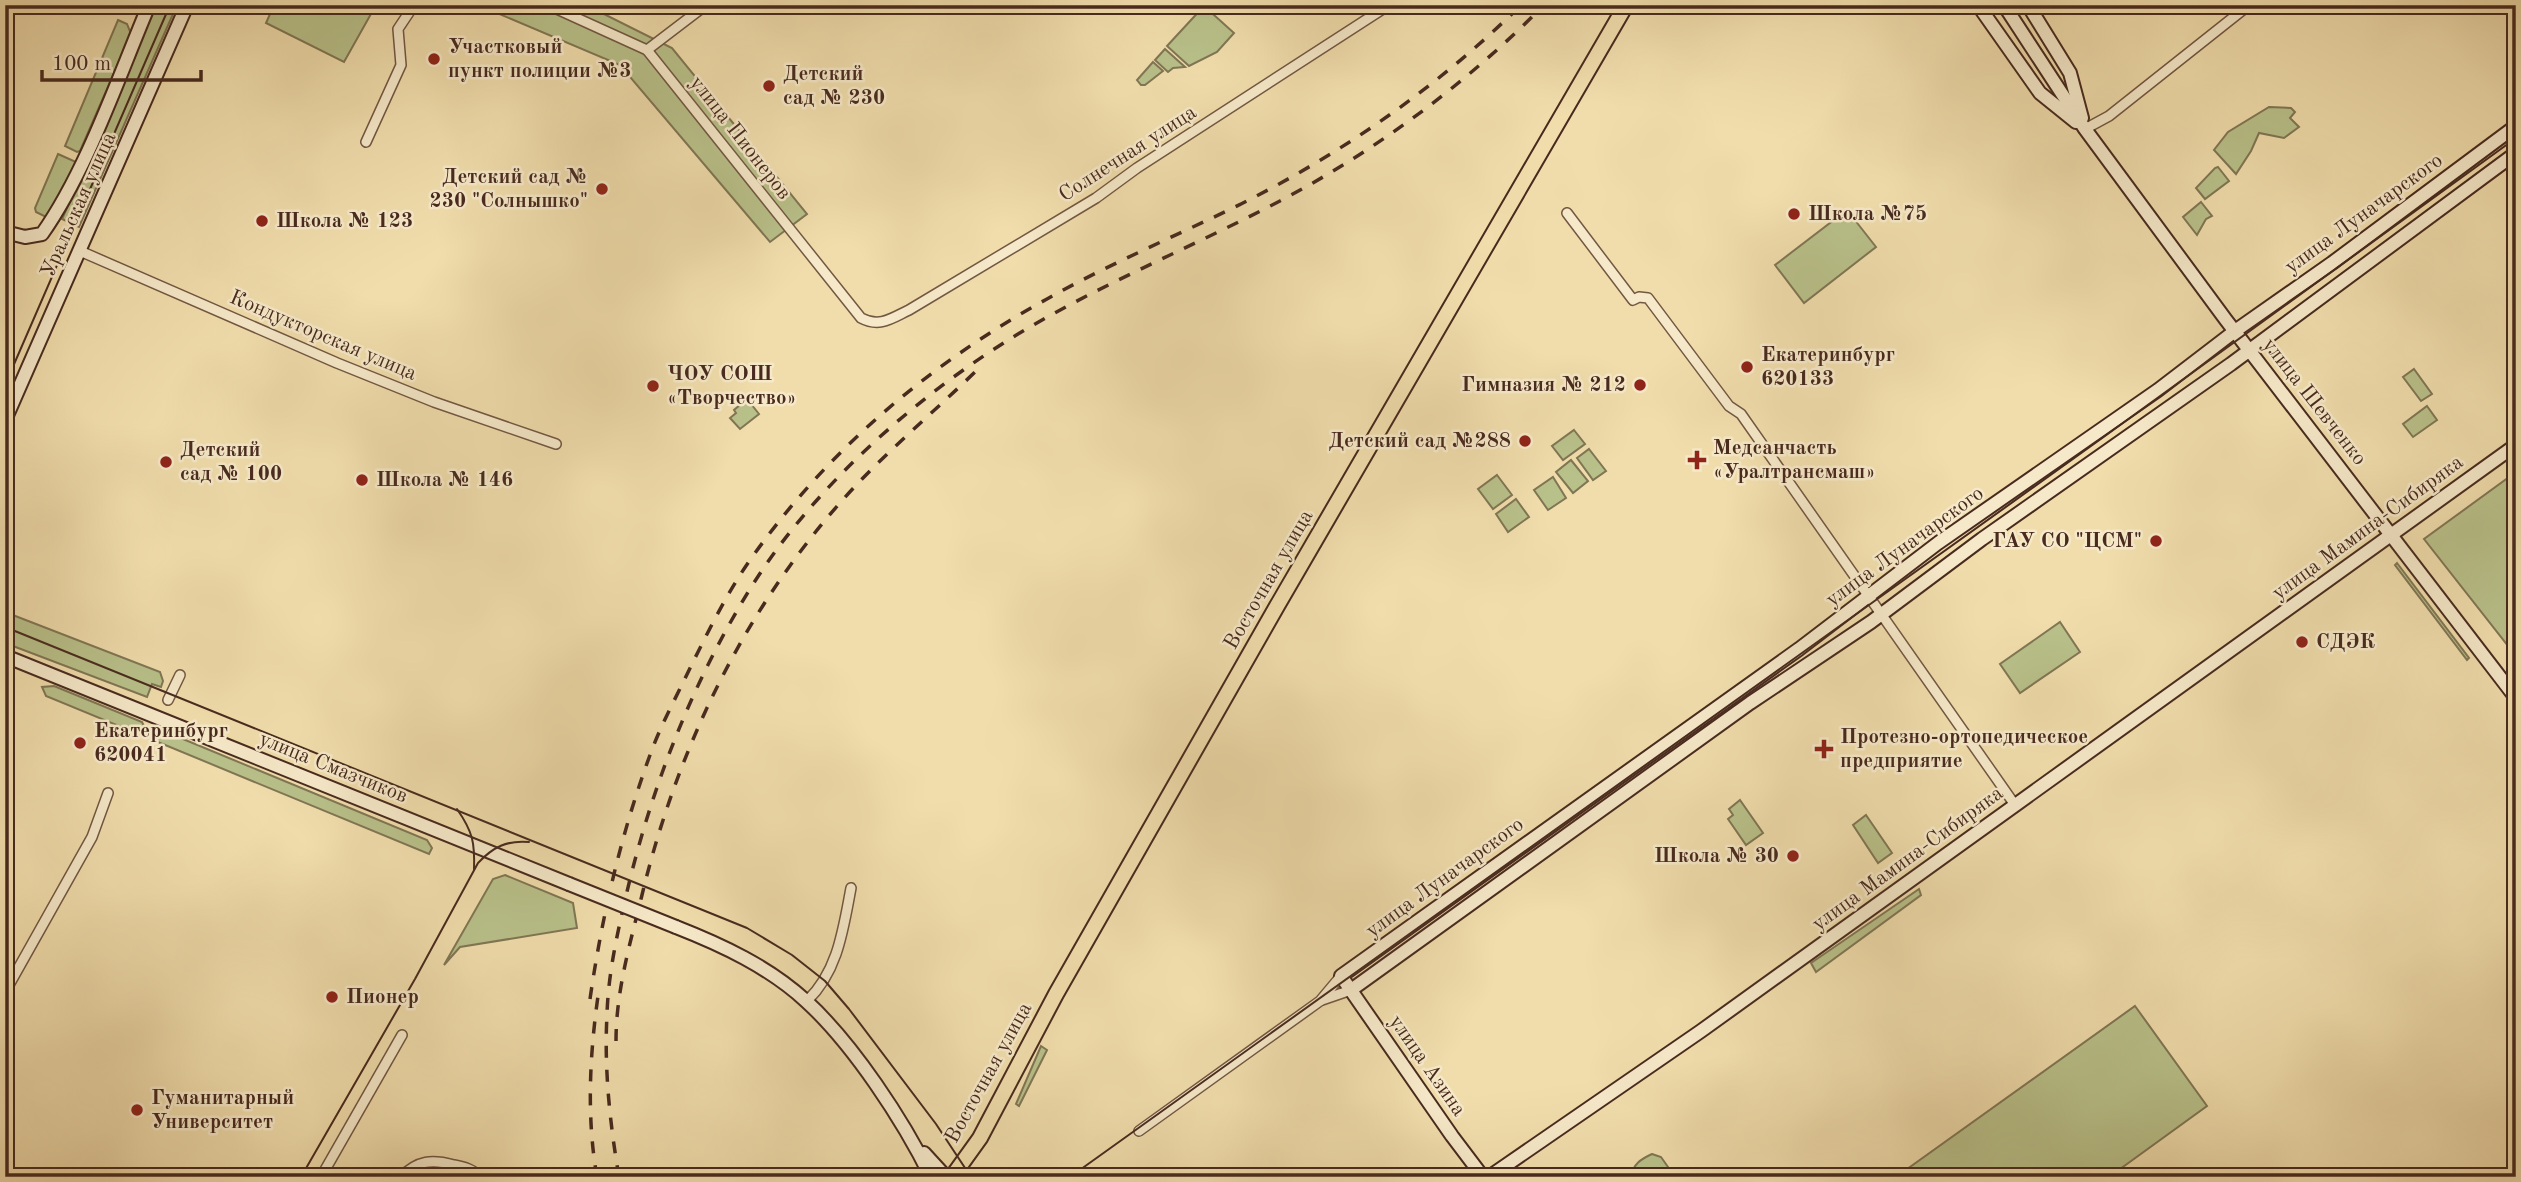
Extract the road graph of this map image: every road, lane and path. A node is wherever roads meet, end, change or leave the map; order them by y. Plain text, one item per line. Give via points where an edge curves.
1 (149, 5) edge
2 (187, 5) edge
3 (415, 5) edge
4 (548, 5) edge
5 (706, 5) edge
6 (1389, 5) edge
7 (1626, 5) edge
8 (1978, 5) edge
9 (2004, 5) edge
10 (2028, 5) edge
11 (2249, 5) edge
12 (647, 50) junction
13 (2516, 126) edge
14 (2085, 129) junction
15 (366, 142) dead end
16 (2516, 153) edge
17 (1567, 212) dead end
18 (5, 232) edge
19 (80, 251) junction
20 (880, 323) joint
21 (2235, 331) junction
22 (2249, 350) junction
23 (5, 420) edge
24 (556, 444) dead end
25 (2516, 445) edge
26 (2391, 535) junction
27 (1869, 595) junction
28 (1882, 612) junction
29 (5, 656) edge
30 (180, 675) dead end
31 (2516, 698) edge
32 (169, 700) dead end
33 (108, 793) dead end
34 (2015, 805) junction
35 (850, 888) dead end
36 (1341, 976) junction
37 (1351, 990) junction
38 (5, 992) edge
39 (1320, 1001) junction
40 (807, 1002) junction
41 (402, 1035) dead end
42 (1139, 1131) dead end
43 (914, 1143) junction
44 (321, 1177) edge
45 (401, 1177) edge
46 (480, 1177) edge
47 (931, 1177) edge
48 (946, 1177) edge
49 (952, 1177) edge
50 (1483, 1177) edge
51 (1489, 1177) edge

1 - 18 main road, Уральская улица via 83,159 42,234 25,237
2 - 19 main road, Уральская улица
3 - 15 street via 398,29 401,65
4 - 12 street, улица Пионеров
5 - 12 street
6 - 20 street, Солнечная улица via 1096,198
7 - 49 main road, Восточная улица via 1260,636 1056,994 980,1138
8 - 14 main road, улица Шевченко via 2040,93
9 - 14 main road, улица Шевченко
10 - 14 main road, улица Шевченко via 2070,73
11 - 14 street via 2109,116
12 - 20 street, улица Пионеров via 861,318
13 - 21 main road, улица Луначарского
14 - 21 main road, улица Шевченко
16 - 22 main road, улица Луначарского
17 - 27 street via 1633,300 1648,298 1729,406 1741,414
19 - 23 main road, Уральская улица
19 - 24 street, Кондукторская улица via 337,363
21 - 22 main road, улица Шевченко
21 - 27 main road, улица Луначарского
22 - 26 main road, улица Шевченко
22 - 28 main road, улица Луначарского
25 - 26 main road, улица Мамина-Сибиряка
26 - 31 main road, улица Шевченко
26 - 34 main road, улица Мамина-Сибиряка
27 - 28 street
27 - 36 main road, улица Луначарского
28 - 34 street
28 - 37 main road, улица Луначарского
29 - 40 main road, улица Смазчиков, bridge via 721,944
30 - 32 street
33 - 38 street via 92,837
34 - 51 main road, улица Мамина-Сибиряка
35 - 40 street via 841,940 828,976
36 - 37 main road, улица Азина
36 - 39 street, улица Луначарского
37 - 39 street, улица Луначарского
37 - 50 main road, улица Азина
39 - 42 street, улица Луначарского
40 - 43 main road, улица Смазчиков via 863,1068
41 - 44 street
43 - 47 main road
43 - 48 main road
45 - 46 street via 424,1161 437,1160 470,1169

